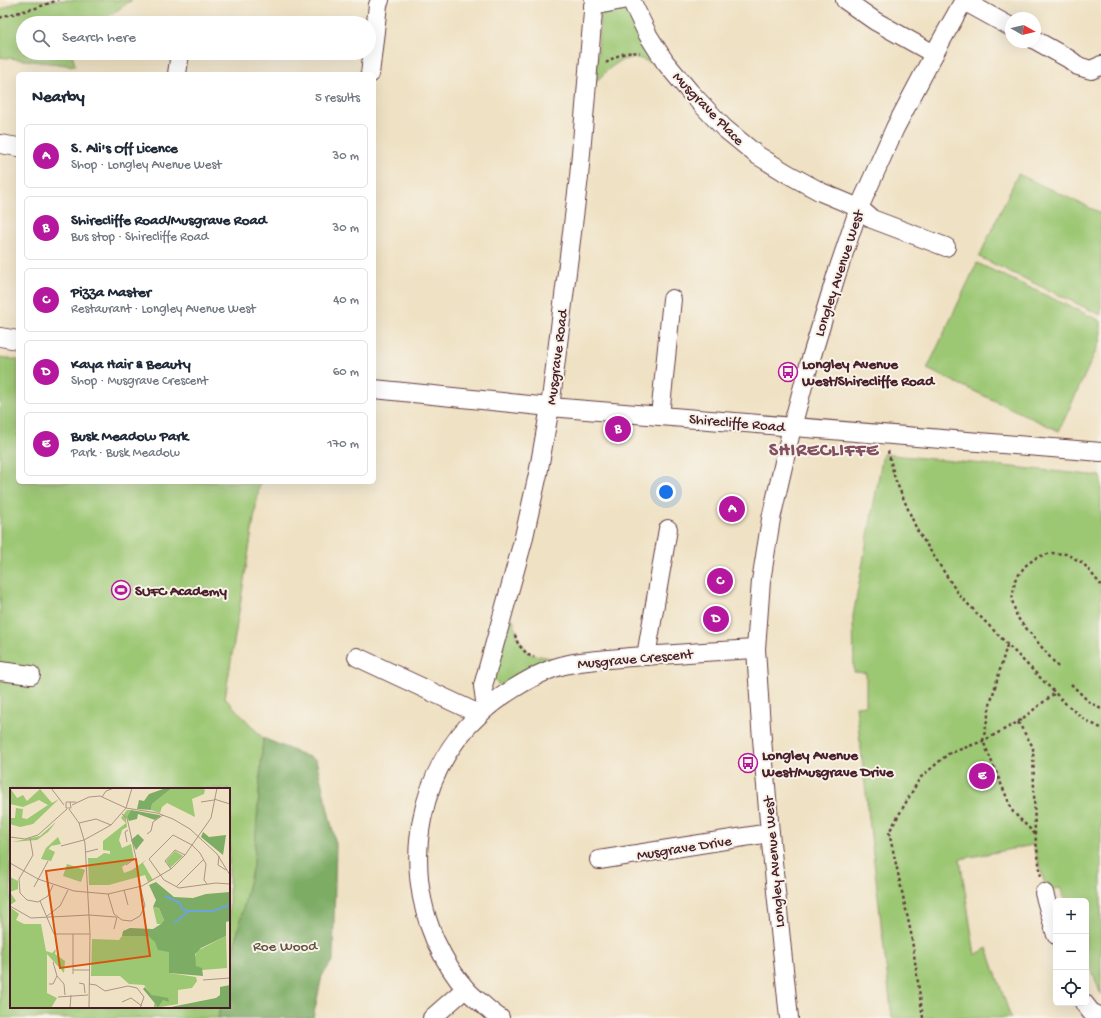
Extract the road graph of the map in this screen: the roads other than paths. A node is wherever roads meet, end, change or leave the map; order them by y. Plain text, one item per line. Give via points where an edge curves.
1 (380, 0) edge
2 (622, 0) edge
3 (631, 0) edge
4 (845, 0) edge
5 (964, 0) edge
6 (594, 3) edge
7 (376, 22) edge
8 (1005, 24) edge
9 (1041, 43) edge
10 (934, 54) junction
11 (179, 60) edge
12 (372, 60) edge
13 (1101, 66) edge
14 (177, 72) edge
15 (370, 72) edge
16 (0, 144) edge
17 (16, 147) edge
18 (859, 208) junction
19 (946, 247) dead end
20 (672, 299) dead end
21 (0, 337) edge
22 (16, 340) edge
23 (376, 389) edge
24 (550, 407) junction
25 (660, 416) junction
26 (792, 427) junction
27 (1101, 452) edge
28 (668, 529) dead end
29 (756, 649) junction
30 (646, 656) junction
31 (357, 657) dead end
32 (0, 671) edge
33 (31, 675) dead end
34 (482, 711) junction
35 (770, 833) junction
36 (599, 860) dead end
37 (1044, 893) road end
38 (1056, 934) edge
39 (465, 989) junction
40 (1086, 1006) edge
41 (784, 1017) edge
42 (1101, 1017) edge
43 (432, 1018) edge
44 (500, 1018) edge

1 - 7 street
2 - 6 street
3 - 18 street, Musgrave Place via 665,62 724,128 757,155 788,174
4 - 10 street via 875,21
5 - 8 street
5 - 10 street, Longley Avenue West
6 - 24 street, Musgrave Road via 579,177
9 - 13 street via 1078,66 1091,70
10 - 18 street, Longley Avenue West via 895,128
11 - 14 street
12 - 15 street
16 - 17 street
18 - 19 street, Musgrave Place via 872,219
18 - 26 street, Longley Avenue West via 826,307
20 - 25 street
21 - 22 street
23 - 24 street, Shirecliffe Road
24 - 25 street, Shirecliffe Road
24 - 34 street, Musgrave Road via 523,541 483,686
25 - 26 street, Shirecliffe Road
26 - 27 street, Shirecliffe Road
26 - 29 street, Longley Avenue West via 770,519 761,581
28 - 30 street
29 - 30 street, Musgrave Crescent
29 - 35 street, Longley Avenue West
30 - 34 street, Musgrave Crescent via 580,662 549,670 514,688
31 - 34 street
32 - 33 street
34 - 39 street, Musgrave Crescent via 457,739 437,770 427,797 419,834 418,865 421,895 429,925 440,950
35 - 36 street, Musgrave Drive
35 - 41 street, Longley Avenue West
37 - 38 street
39 - 43 street
39 - 44 street, Musgrave Crescent
40 - 42 street

